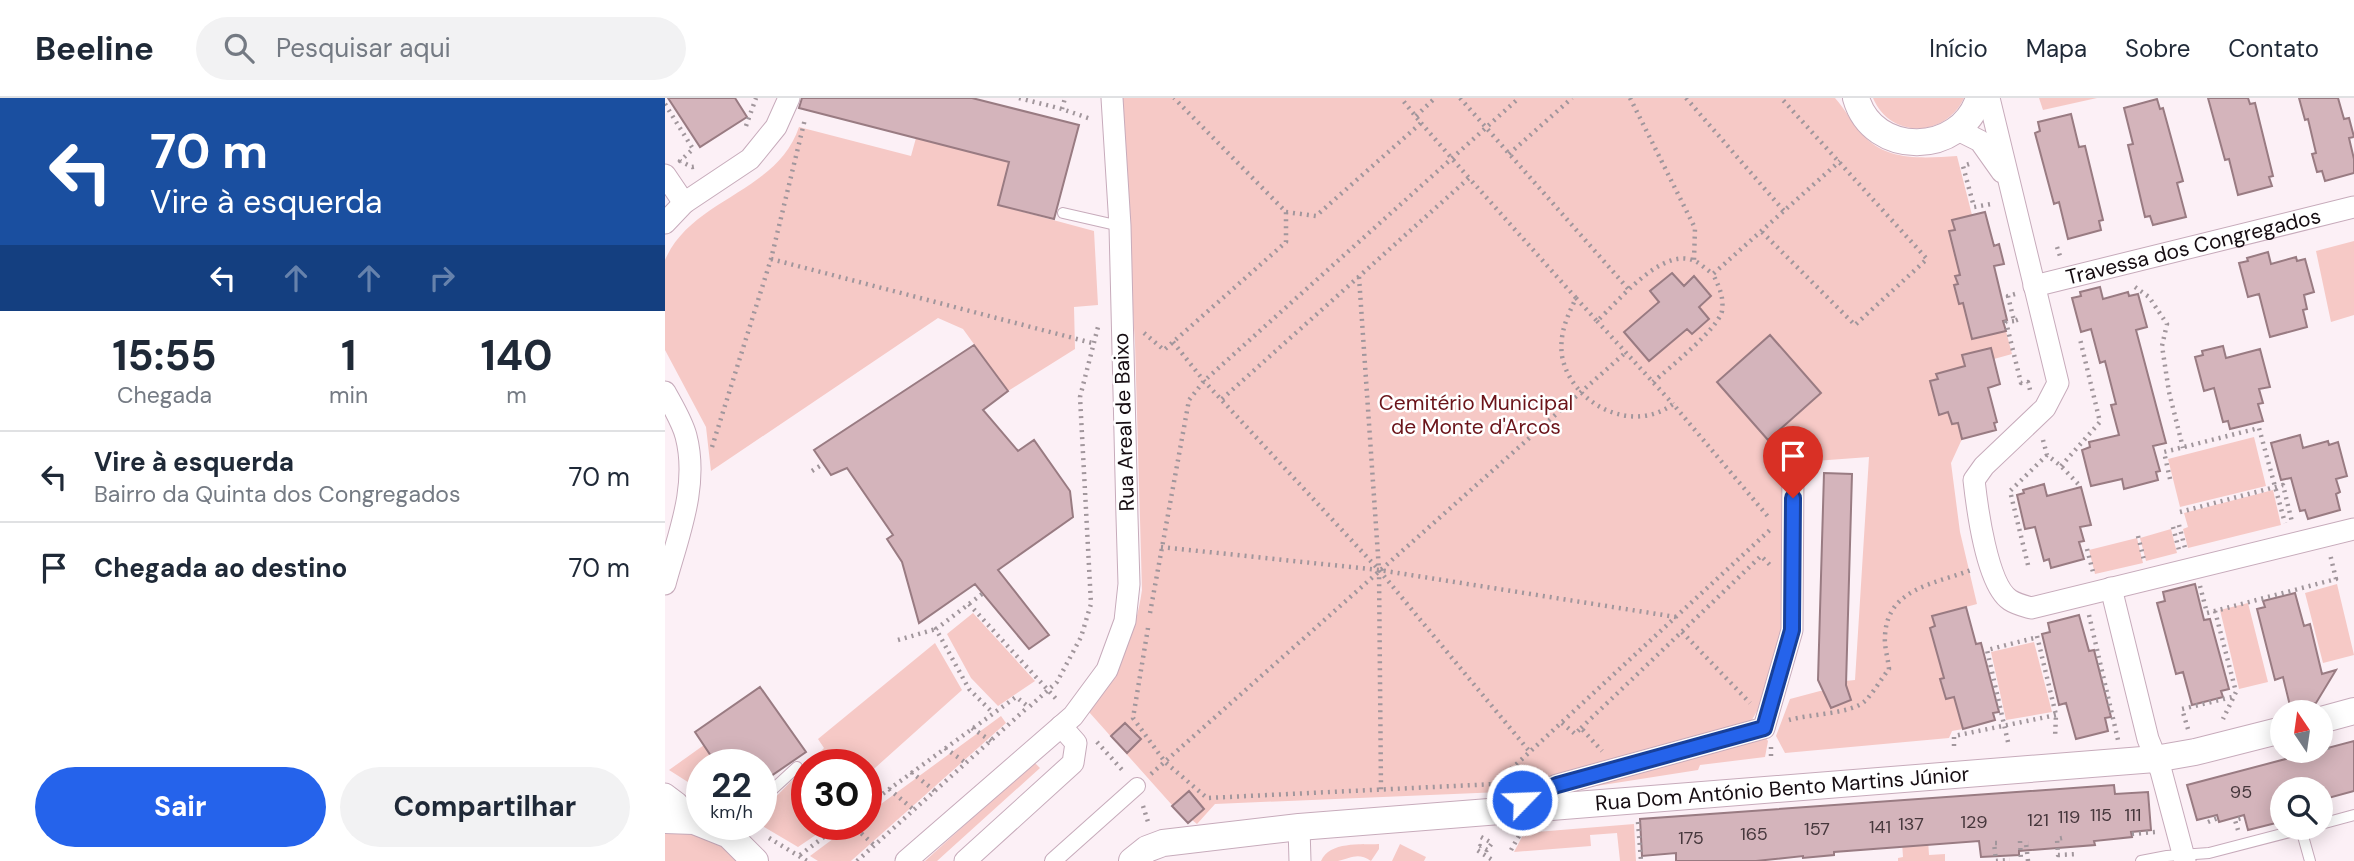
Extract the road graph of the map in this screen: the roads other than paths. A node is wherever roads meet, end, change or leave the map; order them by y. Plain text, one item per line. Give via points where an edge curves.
1 (789, 98) edge
2 (1112, 98) edge
3 (1979, 98) edge
4 (1989, 98) edge
5 (1855, 101) edge
6 (1958, 130) junction
7 (665, 175) edge
8 (2009, 183) junction
9 (684, 203) junction
10 (2354, 207) edge
11 (1063, 213) dead end
12 (665, 223) edge
13 (1119, 226) junction
14 (2025, 290) junction
15 (665, 392) edge
16 (1793, 471) dead end
17 (2354, 529) edge
18 (665, 584) edge
19 (2112, 588) junction
20 (2354, 711) edge
21 (1062, 716) junction
22 (2333, 724) edge
23 (2270, 733) edge
24 (2155, 759) junction
25 (791, 772) edge
26 (777, 785) edge
27 (1137, 786) road end
28 (665, 794) edge
29 (1497, 811) junction
30 (686, 813) edge
31 (2354, 815) edge
32 (665, 820) edge
33 (686, 821) edge
34 (2333, 821) edge
35 (1299, 827) junction
36 (2270, 837) edge
37 (744, 840) edge
38 (2305, 840) edge
39 (758, 853) edge
40 (2185, 858) edge
41 (906, 861) edge
42 (965, 861) edge
43 (1053, 861) edge
44 (1132, 861) edge
45 (1300, 861) edge
46 (2141, 861) edge
47 (2309, 861) edge

1 - 9 street via 776,127 750,159
2 - 13 street, Rua Areal de Baixo
3 - 6 street
4 - 8 street
5 - 6 street via 1877,129 1904,142 1933,142
6 - 8 street via 1980,141
7 - 9 street
8 - 14 street
9 - 12 street
10 - 14 street, Travessa dos Congregados
11 - 13 lane
13 - 21 street, Rua Areal de Baixo via 1129,584 1125,621 1107,670 1073,716
14 - 19 street via 2058,383 2045,408 1974,480 1990,563 2008,599 2031,608
15 - 18 street via 686,434 690,466 687,510
16 - 29 street via 1792,630 1764,728 1557,785
17 - 19 street
19 - 24 street
20 - 22 street
21 - 41 street, Rua Areal de Baixo
21 - 42 street via 1076,743 1073,763
23 - 24 street, Rua Dom António Bento Martins Júnior
24 - 29 street, Rua Dom António Bento Martins Júnior
24 - 40 street
25 - 26 lane
27 - 43 street
28 - 30 street
29 - 35 street, Rua Dom António Bento Martins Júnior
31 - 34 lane
32 - 33 street
35 - 44 street, Rua Dom António Bento Martins Júnior via 1171,841
35 - 45 street
36 - 40 lane
37 - 39 street
38 - 47 lane
40 - 46 lane

